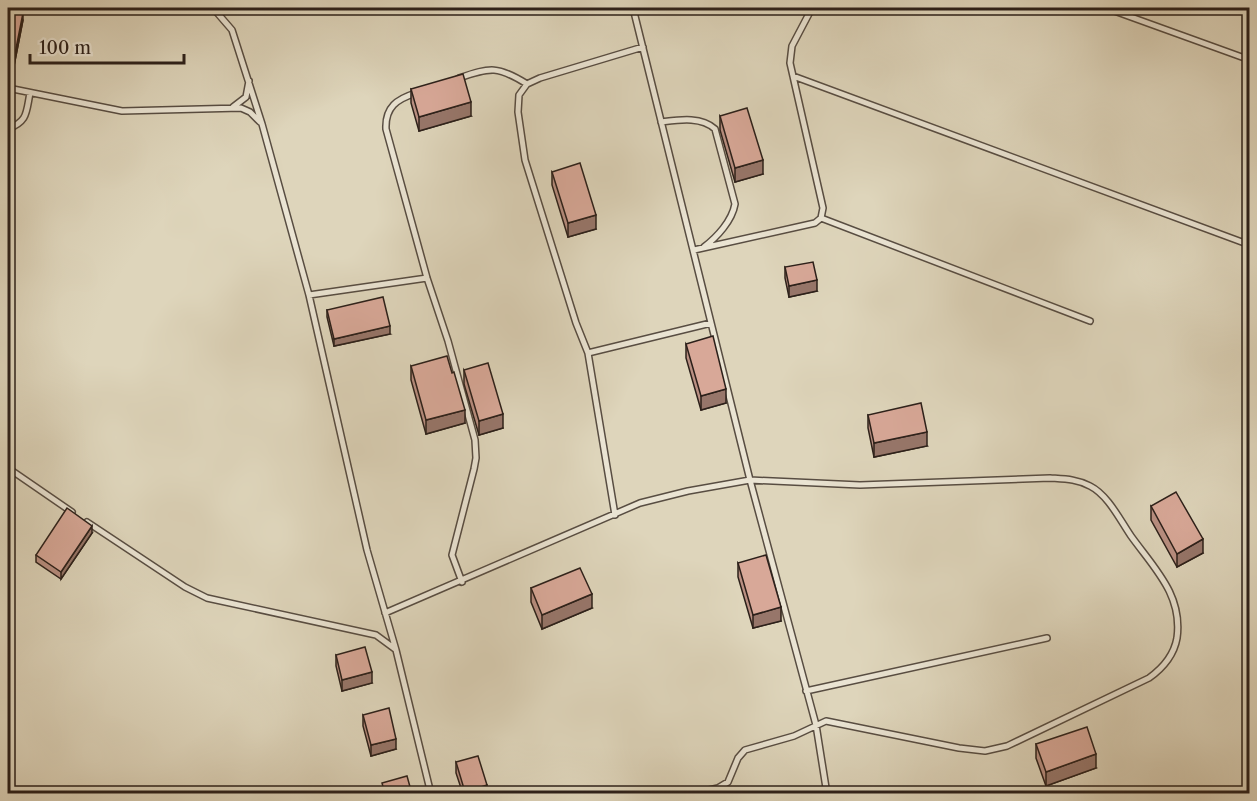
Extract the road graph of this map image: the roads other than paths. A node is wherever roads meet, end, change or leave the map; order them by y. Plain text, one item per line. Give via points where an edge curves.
1 (213, 8) edge
2 (633, 8) edge
3 (812, 8) edge
4 (1106, 8) edge
5 (642, 47) junction
6 (1250, 60) edge
7 (793, 76) junction
8 (249, 80) junction
9 (448, 82) edge
10 (527, 84) junction
11 (8, 88) edge
12 (426, 89) edge
13 (30, 93) junction
14 (232, 108) junction
15 (661, 122) junction
16 (262, 124) junction
17 (8, 129) edge
18 (820, 218) junction
19 (1250, 245) edge
20 (694, 250) junction
21 (427, 278) junction
22 (309, 295) junction
23 (1090, 321) dead end
24 (711, 323) junction
25 (588, 353) junction
26 (8, 468) edge
27 (750, 480) junction
28 (74, 513) edge
29 (615, 515) junction
30 (83, 520) edge
31 (462, 582) junction
32 (385, 613) junction
33 (1047, 638) dead end
34 (396, 650) junction
35 (806, 691) junction
36 (816, 725) junction
37 (8, 785) edge
38 (17, 794) edge
39 (431, 794) edge
40 (691, 794) edge
41 (827, 794) edge

1 - 8 lane via 232,30
2 - 5 lane
3 - 7 lane via 792,46
4 - 6 lane
5 - 10 lane
5 - 15 lane
7 - 18 lane via 823,208
7 - 19 lane
8 - 14 lane via 246,97
8 - 16 lane
9 - 10 lane via 489,68 503,70
10 - 25 lane via 519,95 518,112 525,160
11 - 13 lane
12 - 21 lane via 398,101 388,112 386,123
13 - 14 lane via 122,111
13 - 17 lane via 26,116
14 - 16 lane via 245,109
15 - 20 lane
15 - 20 lane via 685,120 714,127 734,198 734,210 726,225 711,242
16 - 22 lane
18 - 20 lane via 815,223
18 - 23 lane
20 - 24 lane
21 - 22 lane
21 - 31 lane via 475,440 474,469 452,555
22 - 32 lane
24 - 25 lane
24 - 27 lane
25 - 29 lane
26 - 28 lane
27 - 29 lane via 662,496
27 - 35 lane
27 - 36 lane via 860,485 1050,478 1080,482 1101,493 1175,603 1179,623 1176,645 1158,672 1007,746 985,751 832,722
29 - 31 lane
30 - 34 lane via 207,598 376,635
31 - 32 lane
32 - 34 lane
33 - 35 lane
34 - 39 lane
35 - 36 lane
36 - 40 lane via 794,736 745,750 728,782
36 - 41 lane
37 - 38 lane

